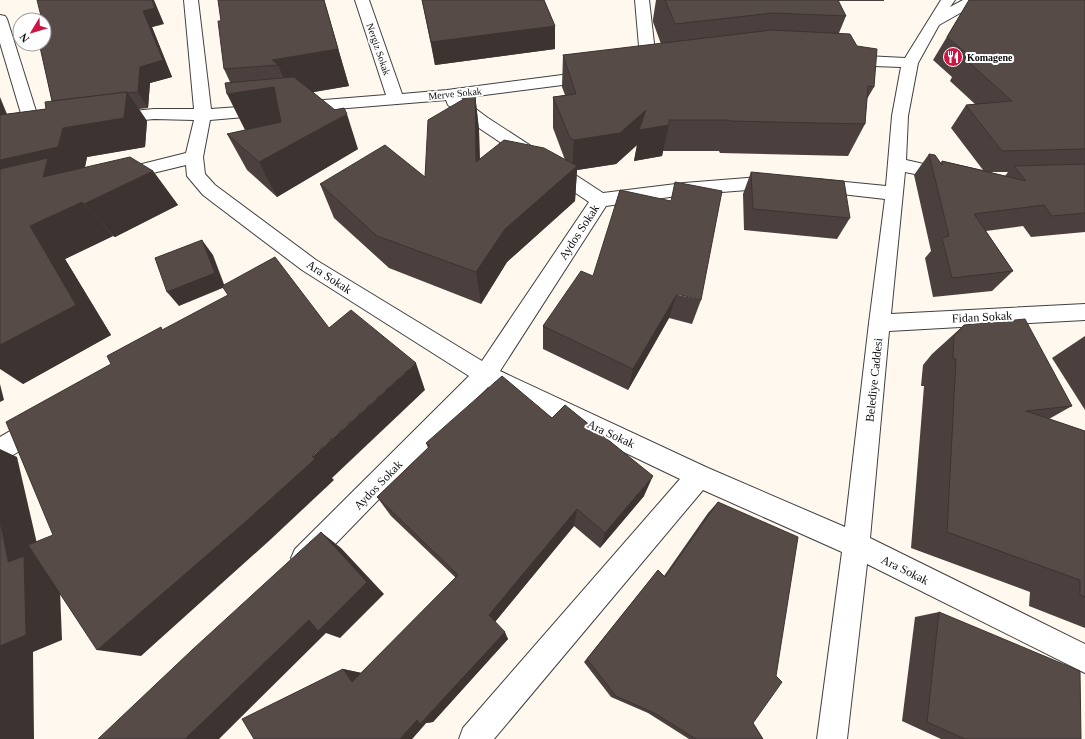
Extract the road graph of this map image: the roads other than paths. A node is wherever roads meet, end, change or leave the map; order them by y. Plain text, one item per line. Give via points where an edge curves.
1 (191, 0) edge
2 (362, 0) edge
3 (642, 0) edge
4 (948, 0) edge
5 (973, 0) edge
6 (0, 19) edge
7 (931, 27) junction
8 (828, 59) edge
9 (910, 63) junction
10 (648, 69) edge
11 (610, 74) edge
12 (447, 95) junction
13 (396, 98) junction
14 (203, 115) junction
15 (101, 120) edge
16 (33, 127) edge
17 (194, 157) junction
18 (897, 164) junction
19 (964, 178) edge
20 (101, 180) edge
21 (895, 193) junction
22 (600, 200) junction
23 (309, 265) junction
24 (289, 277) edge
25 (1085, 312) edge
26 (879, 323) junction
27 (485, 375) junction
28 (54, 418) edge
29 (0, 450) edge
30 (699, 476) junction
31 (856, 545) junction
32 (290, 572) edge
33 (1085, 660) edge
34 (474, 739) edge
35 (832, 739) edge

1 - 14 street, Ara Sokak
2 - 13 street, Nergiz Sokak
3 - 10 street
4 - 7 street, Belediye Caddesi
5 - 7 street, Belediye Caddesi via 952,11
6 - 16 street
7 - 9 street, Belediye Caddesi
8 - 9 street
9 - 18 street, Belediye Caddesi via 900,116
11 - 12 street, Merve Sokak
12 - 13 street, Merve Sokak
12 - 22 street via 482,122
13 - 14 street, Merve Sokak
14 - 15 street, Merve Sokak via 154,114
14 - 17 street, Ara Sokak
17 - 20 street
17 - 23 street, Ara Sokak via 196,176 208,190
18 - 19 street
18 - 21 street, Belediye Caddesi
21 - 22 street via 760,183
21 - 26 street, Belediye Caddesi
22 - 27 street, Aydos Sokak
23 - 24 street
23 - 27 street, Ara Sokak
25 - 26 street, Fidan Sokak
26 - 31 street, Belediye Caddesi
27 - 30 street, Ara Sokak
27 - 32 street, Aydos Sokak
28 - 29 street
30 - 31 street, Ara Sokak
30 - 34 street
31 - 33 street, Ara Sokak
31 - 35 street, Belediye Caddesi

